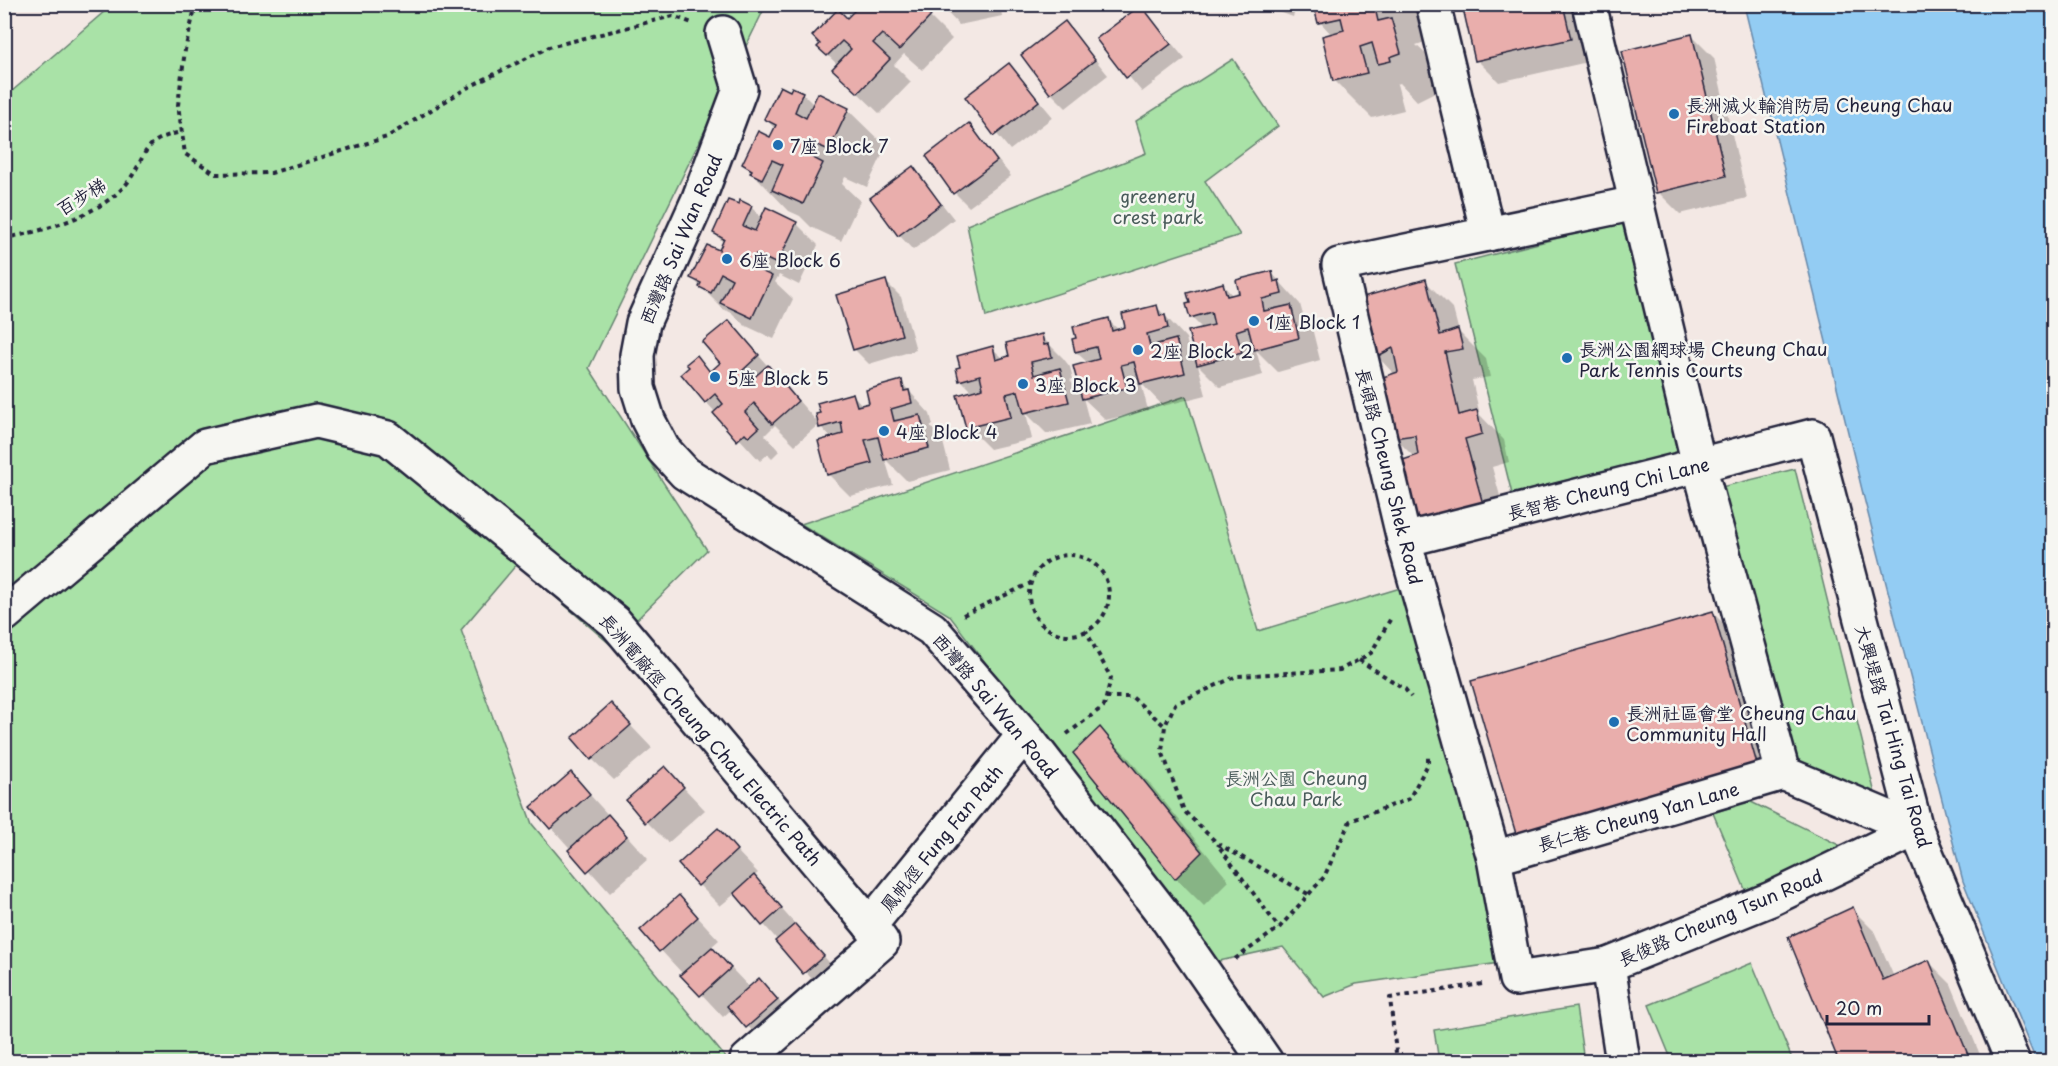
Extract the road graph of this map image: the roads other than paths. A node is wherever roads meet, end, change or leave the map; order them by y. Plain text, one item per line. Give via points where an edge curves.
1 (1433, 4) edge
2 (1589, 4) edge
3 (723, 33) road end
4 (1636, 203) junction
5 (1488, 234) junction
6 (1813, 436) joint
7 (1699, 465) junction
8 (1404, 540) junction
9 (4, 615) edge
10 (1032, 745) junction
11 (1783, 773) junction
12 (1916, 830) junction
13 (1494, 858) junction
14 (870, 925) junction
15 (1608, 965) junction
16 (1516, 979) joint
17 (747, 1060) edge
18 (1266, 1062) edge
19 (1623, 1062) edge
20 (2013, 1062) edge

1 - 5 street
2 - 4 street
3 - 10 street, 西灣路 Sai Wan Road via 740,89 698,201 643,323 637,355 638,388 648,420 663,448 686,473 932,629
4 - 5 street, 長碩路 Cheung Shek Road
4 - 7 street
5 - 8 street, 長碩路 Cheung Shek Road via 1339,265
6 - 7 street, 長智巷 Cheung Chi Lane
6 - 12 street, 大興堤路 Tai Hing Tai Road
7 - 8 street, 長智巷 Cheung Chi Lane
7 - 11 street
8 - 13 street, 長碩路 Cheung Shek Road
9 - 14 street, 長洲電廠徑 Cheung Chau Electric Path via 206,446 316,421 388,438 615,622
10 - 14 street, 鳳帆徑 Fung Fan Path
10 - 18 street, 西灣路 Sai Wan Road via 1210,977
11 - 12 street
11 - 13 street, 長仁巷 Cheung Yan Lane
12 - 15 street, 長俊路 Cheung Tsun Road via 1771,899
12 - 20 street, 大興堤路 Tai Hing Tai Road
13 - 16 street, 長碩路 Cheung Shek Road
14 - 17 street, 鳳帆徑 Fung Fan Path via 882,942
15 - 16 street, 長俊路 Cheung Tsun Road
15 - 19 street

